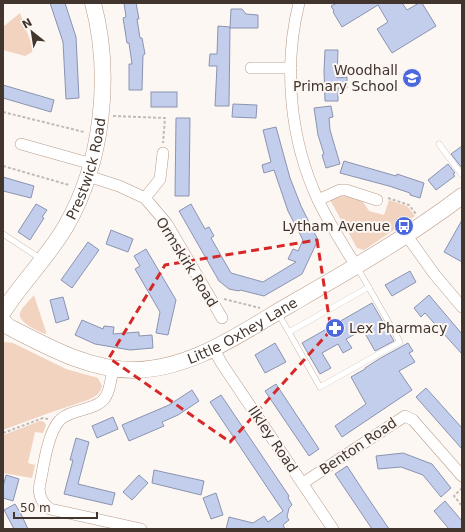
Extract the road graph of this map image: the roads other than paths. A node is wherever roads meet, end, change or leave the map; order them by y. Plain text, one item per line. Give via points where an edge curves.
1 (93, 3) edge
2 (299, 3) edge
3 (251, 68) dead end
4 (291, 68) junction
5 (21, 144) dead end
6 (439, 144) dead end
7 (163, 153) road end
8 (90, 170) junction
9 (462, 175) edge
10 (462, 196) edge
11 (144, 198) junction
12 (318, 200) junction
13 (377, 200) road end
14 (3, 234) edge
15 (407, 236) junction
16 (43, 260) junction
17 (356, 266) junction
18 (369, 286) junction
19 (462, 307) edge
20 (3, 312) edge
21 (272, 315) junction
22 (222, 318) dead end
23 (3, 322) edge
24 (289, 332) junction
25 (213, 348) junction
26 (112, 368) junction
27 (462, 476) edge
28 (303, 483) junction
29 (330, 528) edge
30 (140, 529) edge

1 - 8 main road, Prestwick Road via 102,52 103,83 101,115
2 - 4 street
3 - 4 street
4 - 12 street via 296,132
5 - 8 street, Ormskirk Road
6 - 9 lane
7 - 11 street via 160,179
8 - 11 street, Ormskirk Road
8 - 16 main road, Prestwick Road via 66,226
10 - 15 main road, Little Oxhey Lane
11 - 22 street, Ormskirk Road via 168,224
12 - 13 street via 340,190
12 - 17 street
14 - 16 lane
15 - 17 main road, Little Oxhey Lane
15 - 19 street
16 - 20 main road, Prestwick Road
17 - 18 lane
17 - 21 main road, Little Oxhey Lane
18 - 24 lane
18 - 24 lane via 400,342 320,387
21 - 24 lane
21 - 25 main road, Little Oxhey Lane
23 - 26 main road, Little Oxhey Lane via 61,353
25 - 26 main road, Little Oxhey Lane via 180,363 155,368
25 - 28 street, Ilkley Road
26 - 30 street via 106,397 100,404 66,415 52,431 39,489 40,497 50,508
27 - 28 street, Benton Road via 413,420 404,416
28 - 29 street, Ilkley Road

